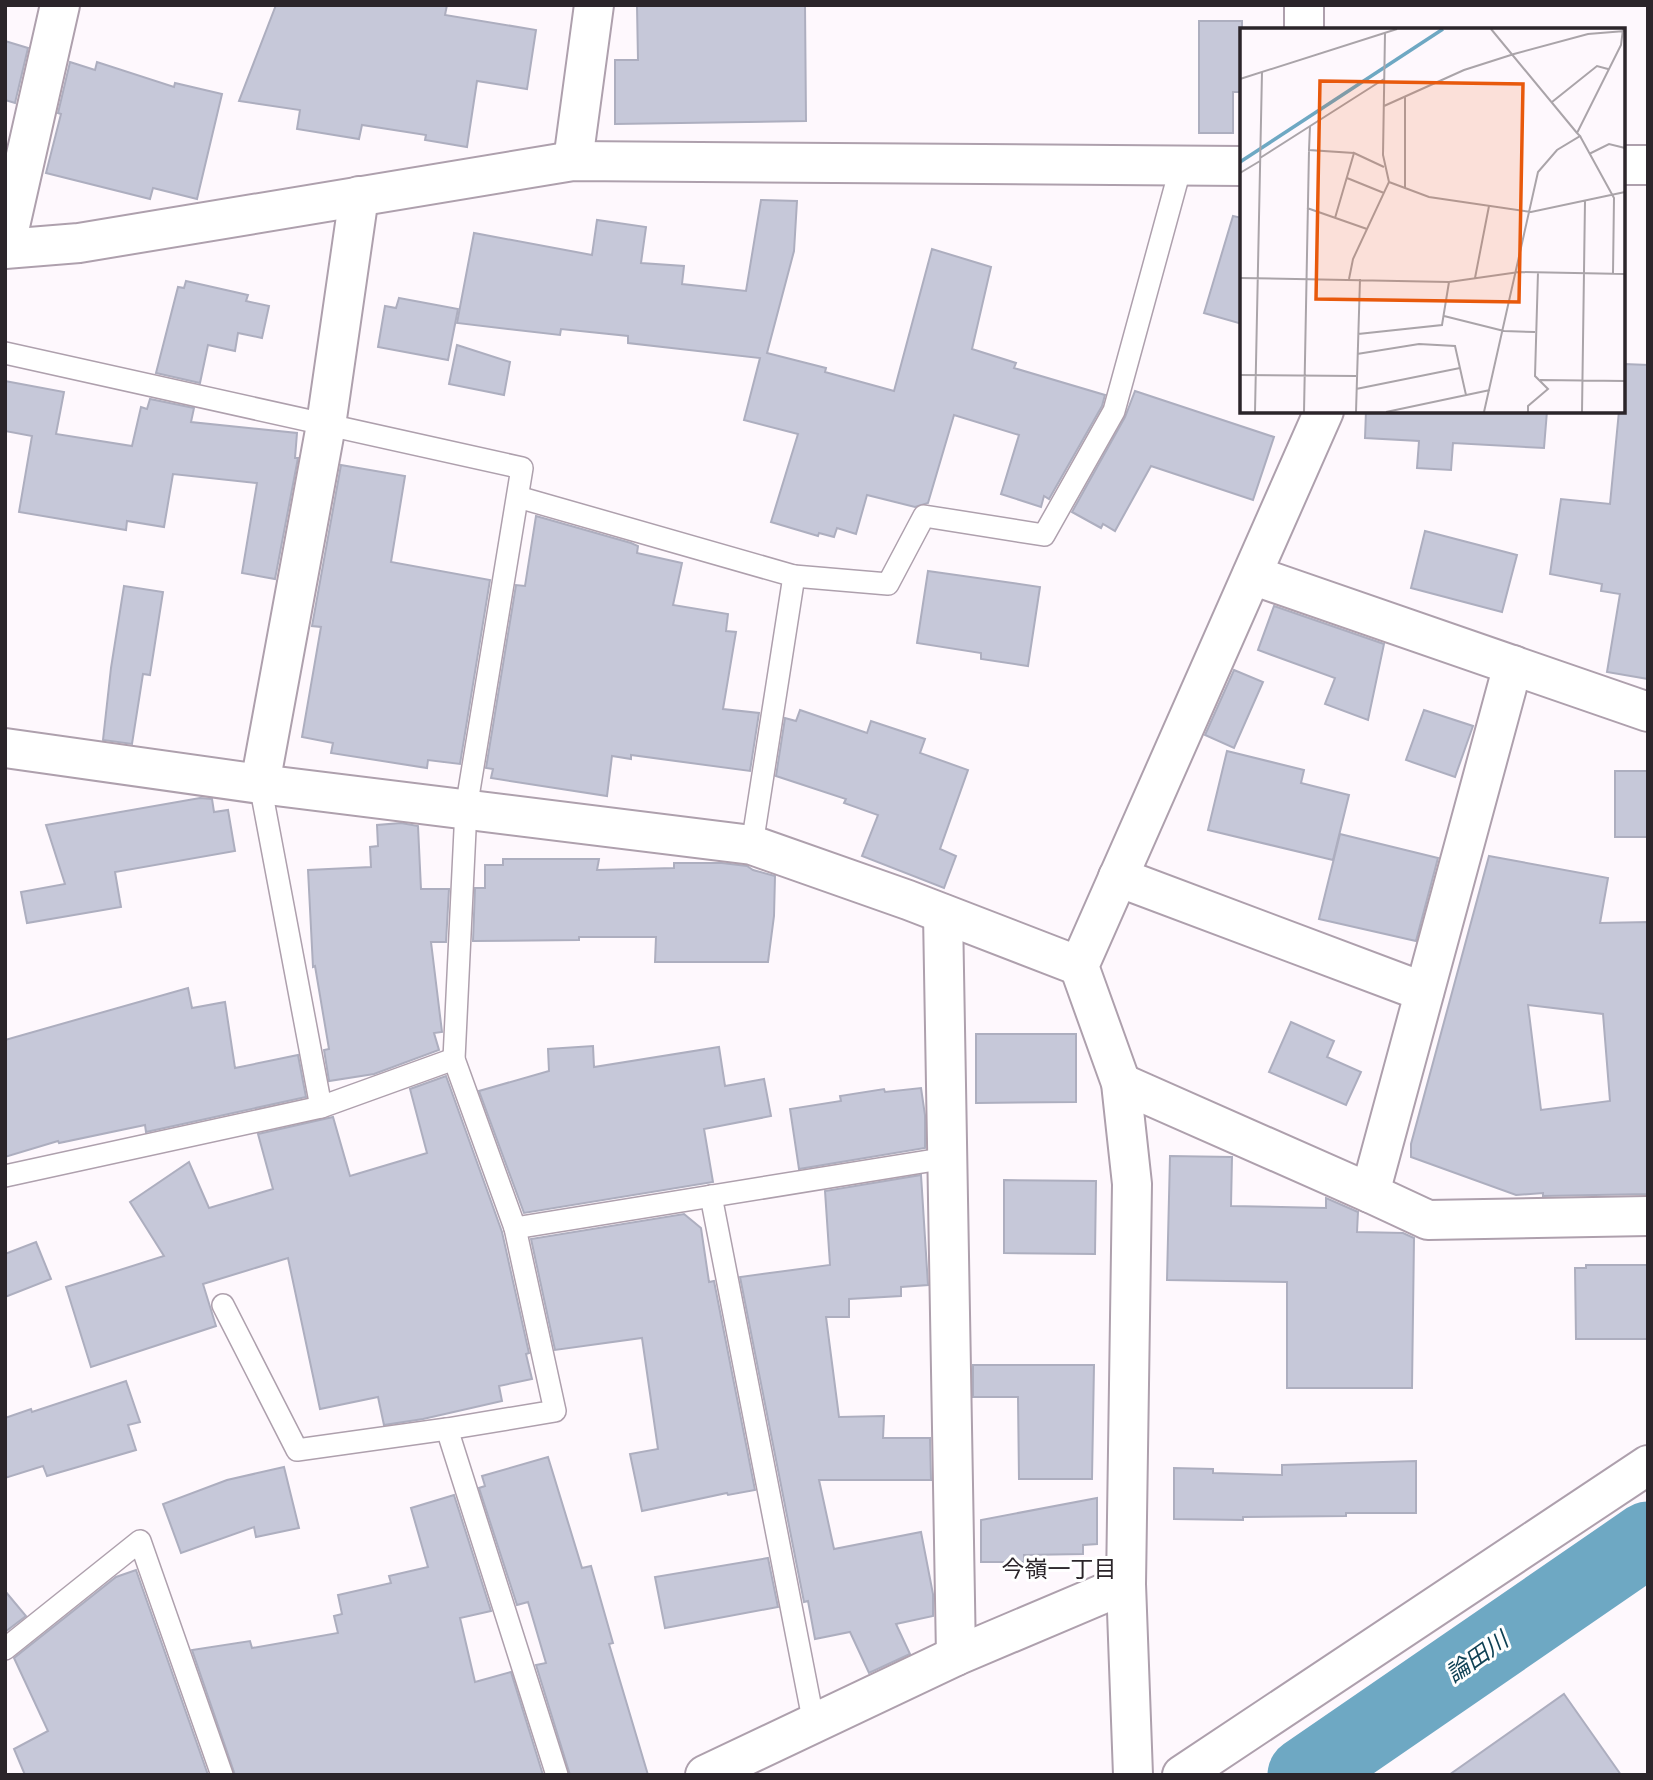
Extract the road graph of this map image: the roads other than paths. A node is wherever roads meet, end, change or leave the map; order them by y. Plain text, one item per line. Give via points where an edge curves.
1 (60, 5) edge
2 (594, 5) edge
3 (1304, 5) edge
4 (1304, 28) edge
5 (573, 161) junction
6 (1625, 165) edge
7 (1648, 165) edge
8 (1181, 166) junction
9 (1240, 166) edge
10 (359, 196) junction
11 (5, 249) edge
12 (5, 353) edge
13 (1323, 413) edge
14 (326, 425) junction
15 (518, 497) junction
16 (1252, 575) junction
17 (794, 576) junction
18 (1513, 666) junction
19 (1648, 712) edge
20 (5, 748) edge
21 (260, 783) junction
22 (466, 809) junction
23 (752, 845) junction
24 (1118, 877) junction
25 (943, 914) junction
26 (1079, 966) junction
27 (1424, 992) junction
28 (454, 1059) junction
29 (1121, 1083) junction
30 (321, 1107) junction
31 (947, 1158) junction
32 (5, 1176) edge
33 (1370, 1193) junction
34 (711, 1196) junction
35 (1648, 1216) edge
36 (515, 1228) junction
37 (223, 1305) dead end
38 (447, 1429) junction
39 (1648, 1465) edge
40 (1126, 1584) junction
41 (5, 1649) edge
42 (956, 1656) junction
43 (814, 1724) junction
44 (222, 1775) edge
45 (557, 1775) edge
46 (705, 1775) edge
47 (1133, 1775) edge
48 (1182, 1775) edge

1 - 11 street
2 - 5 street
3 - 4 street
5 - 8 street
5 - 10 street
6 - 7 street
8 - 9 street
8 - 17 lane via 1114,411 1044,535 924,516 888,584
10 - 11 street via 79,243
10 - 14 street
12 - 14 lane
13 - 16 street
14 - 15 lane via 523,468
14 - 21 street
15 - 17 lane
15 - 22 lane
16 - 18 street
16 - 24 street
17 - 23 lane
18 - 19 street
18 - 27 street
20 - 21 street
21 - 22 street
21 - 30 lane
22 - 23 street
22 - 28 lane
23 - 25 street
24 - 26 street
24 - 27 street
25 - 26 street
25 - 31 street
26 - 29 street
27 - 33 street
28 - 30 lane
28 - 36 lane
29 - 33 street
29 - 40 street via 1132,1184
30 - 32 lane
31 - 34 lane
31 - 42 street
33 - 35 street via 1428,1220
34 - 36 lane
34 - 43 lane
36 - 38 lane via 555,1411
37 - 38 lane via 297,1450
38 - 45 lane
39 - 48 street
40 - 42 street
40 - 47 street
41 - 44 lane via 140,1541
42 - 43 street
43 - 46 street

